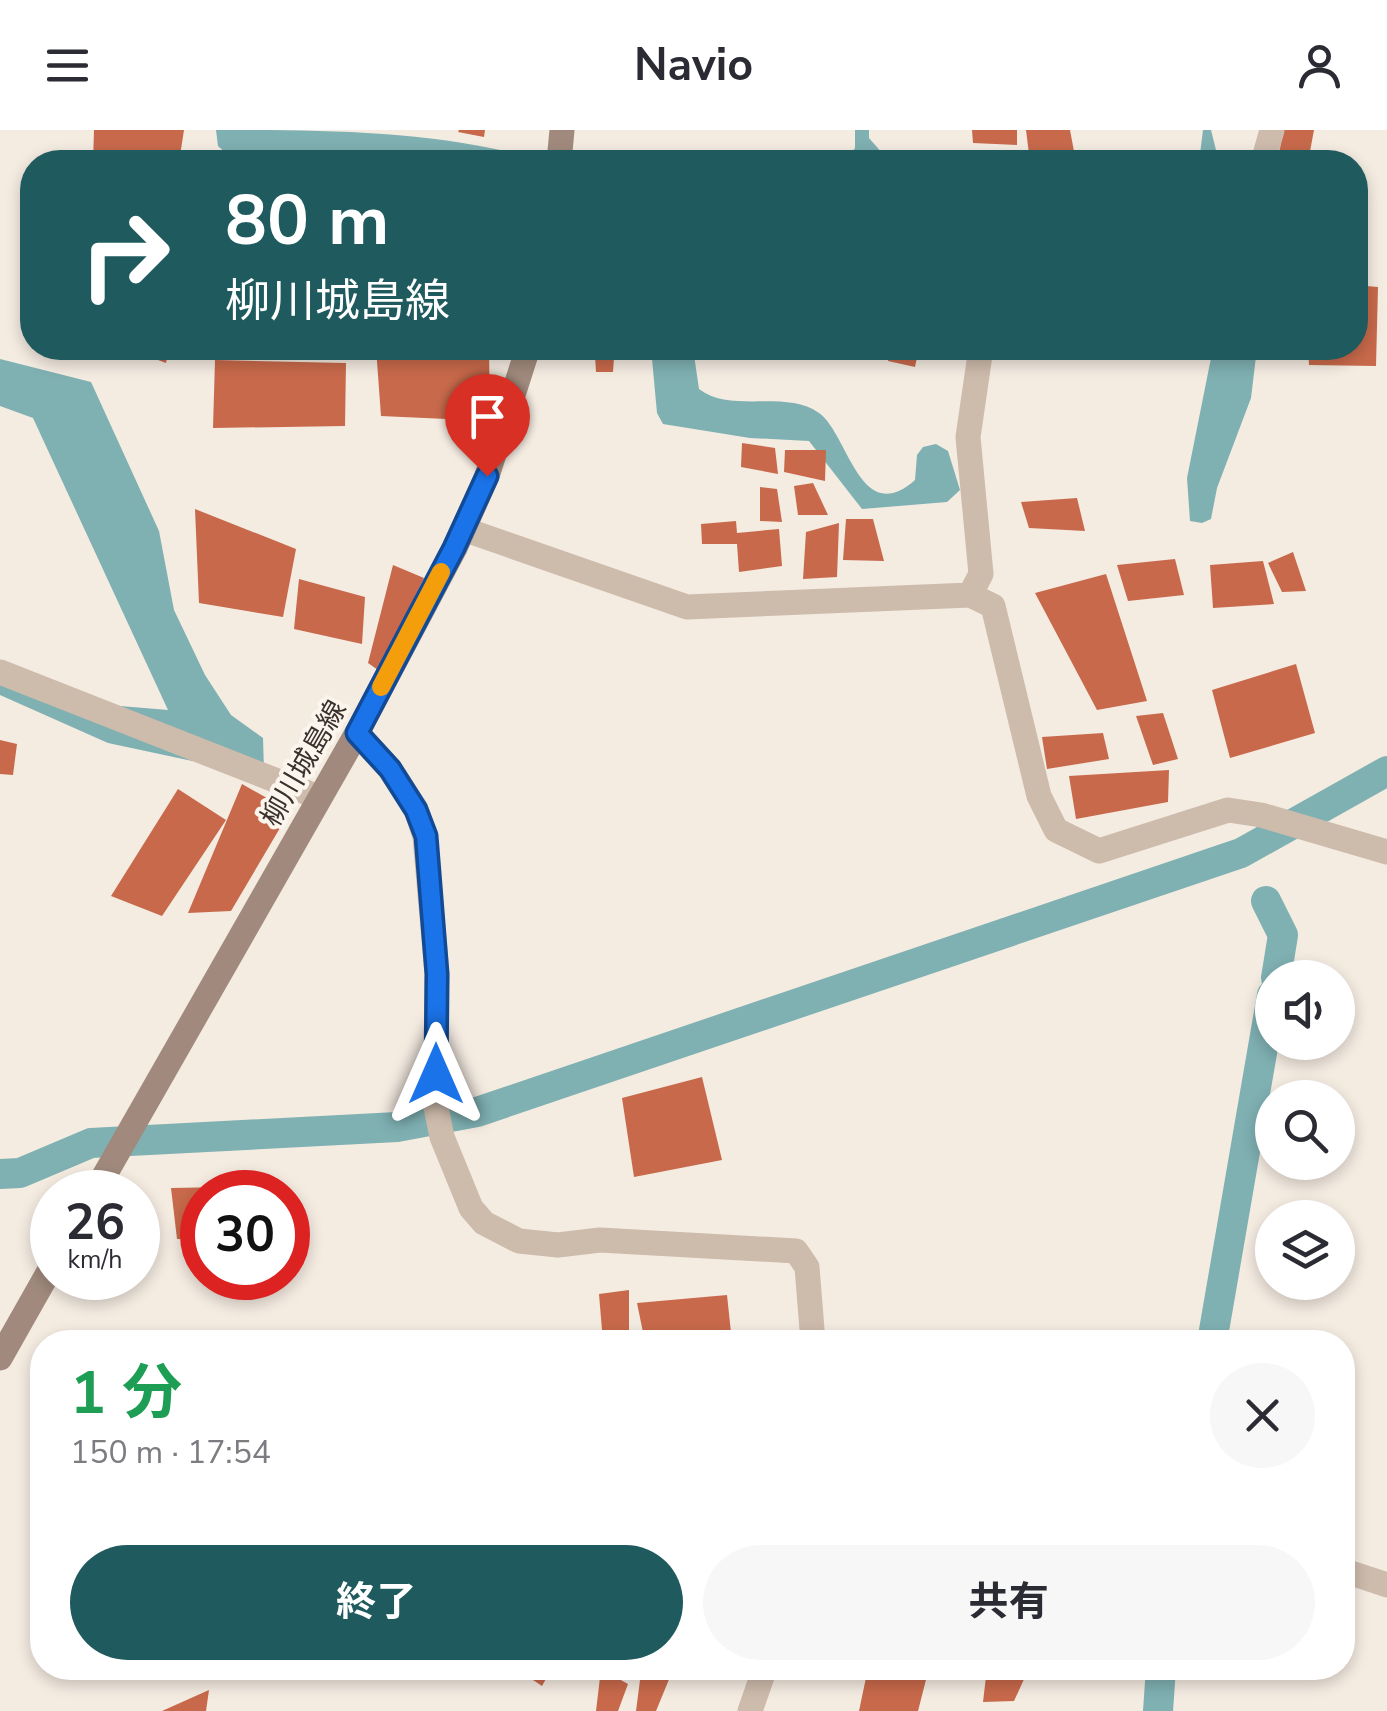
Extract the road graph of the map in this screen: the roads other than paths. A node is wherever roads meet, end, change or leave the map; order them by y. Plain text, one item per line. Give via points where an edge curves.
1 (524, 360) edge
2 (978, 360) edge
3 (464, 529) junction
4 (970, 594) junction
5 (0, 672) edge
6 (357, 733) junction
7 (318, 798) junction
8 (1387, 852) edge
9 (108, 1170) edge
10 (33, 1300) edge
11 (812, 1330) edge
12 (0, 1358) edge
13 (1355, 1574) edge
14 (1387, 1585) edge
15 (761, 1680) edge
16 (750, 1711) edge

1 - 3 main road, 柳川城島線
2 - 4 street via 968,436 981,574
3 - 4 street via 687,607
3 - 6 main road, 柳川城島線
4 - 8 street via 994,606 1039,796 1056,830 1099,851 1228,810
5 - 7 street
6 - 7 main road, 柳川城島線
6 - 11 street via 390,769 426,836 437,974 436,1107 471,1208 519,1242 796,1251 807,1268
7 - 9 main road, 柳川城島線
10 - 12 main road
13 - 14 street
15 - 16 street

